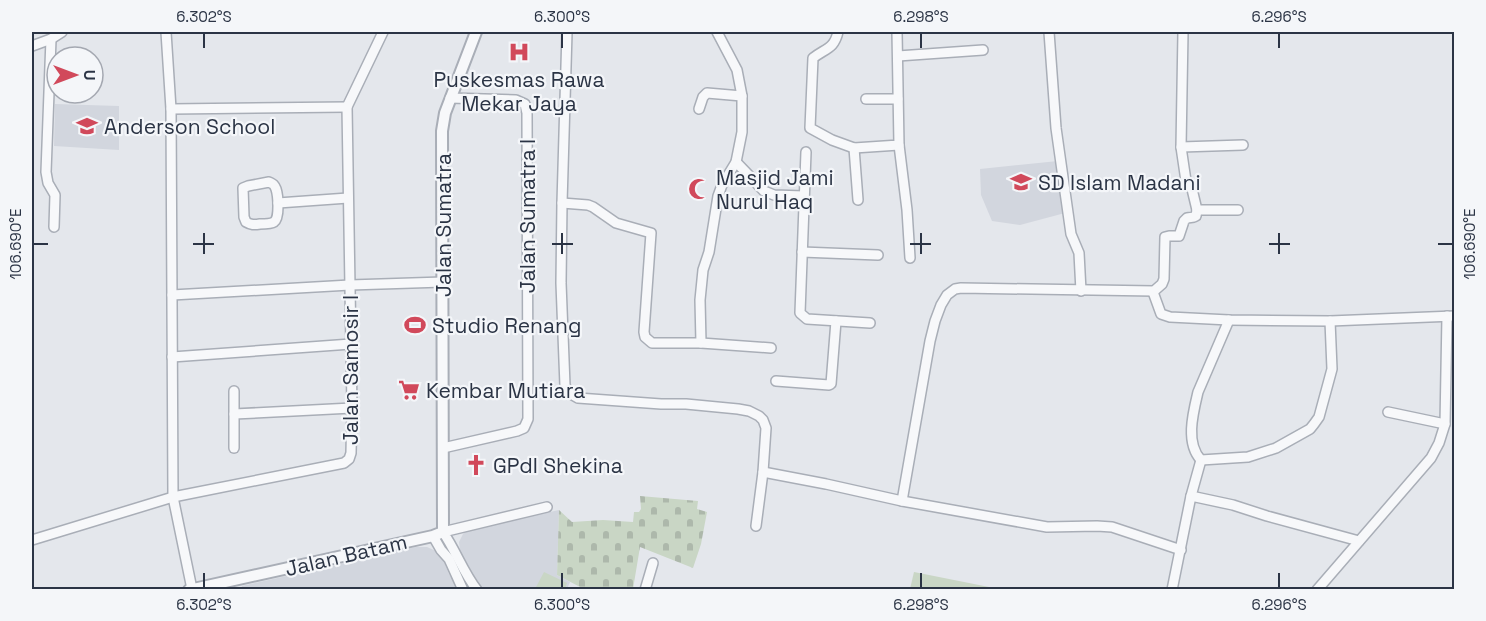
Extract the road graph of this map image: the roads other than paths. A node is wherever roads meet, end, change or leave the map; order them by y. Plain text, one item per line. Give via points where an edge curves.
1 (62, 32) edge
2 (166, 32) edge
3 (383, 32) edge
4 (476, 32) edge
5 (567, 32) edge
6 (717, 32) edge
7 (838, 32) edge
8 (897, 32) edge
9 (1049, 32) edge
10 (1184, 32) edge
11 (51, 39) junction
12 (32, 46) edge
13 (983, 50) dead end
14 (898, 56) junction
15 (742, 96) junction
16 (450, 98) junction
17 (866, 99) dead end
18 (898, 99) junction
19 (347, 107) junction
20 (171, 109) junction
21 (699, 109) dead end
22 (899, 145) junction
23 (1243, 145) dead end
24 (1182, 147) junction
25 (854, 148) junction
26 (806, 152) dead end
27 (736, 162) junction
28 (804, 196) junction
29 (348, 198) junction
30 (858, 200) dead end
31 (562, 203) junction
32 (278, 204) junction
33 (1197, 210) junction
34 (1239, 210) dead end
35 (54, 227) dead end
36 (802, 252) junction
37 (878, 255) dead end
38 (910, 258) dead end
39 (443, 282) junction
40 (350, 285) junction
41 (1081, 291) junction
42 (1153, 292) junction
43 (172, 295) junction
44 (1451, 316) edge
45 (1229, 320) junction
46 (837, 321) junction
47 (1330, 321) junction
48 (870, 323) dead end
49 (701, 343) junction
50 (351, 344) junction
51 (771, 348) dead end
52 (172, 357) junction
53 (776, 381) dead end
54 (234, 391) dead end
55 (352, 408) junction
56 (1388, 412) dead end
57 (234, 414) junction
58 (1446, 424) junction
59 (234, 448) dead end
60 (443, 448) junction
61 (1201, 460) junction
62 (763, 472) junction
63 (1191, 496) junction
64 (173, 497) junction
65 (902, 501) junction
66 (547, 507) dead end
67 (756, 526) dead end
68 (438, 534) junction
69 (32, 540) edge
70 (1359, 541) junction
71 (1181, 550) junction
72 (653, 563) dead end
73 (219, 586) edge
74 (191, 589) edge
75 (463, 590) edge
76 (477, 590) edge
77 (645, 590) edge
78 (1172, 590) edge
79 (1317, 590) edge

1 - 11 street
2 - 20 street
3 - 19 street, Jalan Samosir I
4 - 16 street, Jalan Sumatra
5 - 31 street
6 - 15 street via 737,70
7 - 25 street via 832,46 813,58 810,128
8 - 14 street
9 - 41 street via 1056,128 1070,227 1079,253
10 - 24 street
11 - 12 street
11 - 35 street via 46,172 55,195
13 - 14 street
14 - 18 street
15 - 21 street via 707,93
15 - 27 street via 742,132
16 - 39 street, Jalan Sumatra via 442,131
16 - 60 street, Jalan Sumatra I via 516,100 525,104 528,419 524,428 517,431
17 - 18 street
18 - 22 street
19 - 20 street
19 - 29 street, Jalan Samosir I
20 - 43 street
22 - 25 street
22 - 38 street
23 - 24 street
24 - 33 street via 1186,181
25 - 30 street
26 - 28 street
27 - 28 street via 769,194
27 - 49 street via 718,196 703,270
28 - 36 street
29 - 32 street
29 - 40 street, Jalan Samosir I
31 - 49 street via 588,205 616,223 651,233 645,337 651,343
31 - 62 street via 561,283 566,386 571,394 578,398 749,411 763,420 766,428
32 - 32 street via 275,221 251,225 244,218 243,188 269,182 276,189
33 - 34 street
33 - 42 street via 1194,218 1184,221 1179,236 1165,237 1164,279
36 - 37 street
36 - 46 street via 800,313 807,319
39 - 40 street
39 - 60 street, Jalan Sumatra
40 - 43 street
40 - 50 street, Jalan Samosir I
41 - 42 street
41 - 65 street via 961,288 946,295 930,341
42 - 45 street via 1165,316
43 - 52 street
44 - 47 street
44 - 58 street
45 - 47 street
45 - 61 street via 1195,405 1192,444
46 - 48 street
46 - 53 street via 831,384
47 - 61 street via 1332,369 1319,417 1310,429 1276,448 1248,457
49 - 51 street
50 - 52 street
50 - 55 street, Jalan Samosir I
52 - 64 street
54 - 57 street
55 - 57 street
55 - 64 street, Jalan Samosir I via 351,453 344,463
56 - 58 street
57 - 59 street
58 - 70 street via 1431,458
60 - 68 street, Jalan Sumatra
61 - 63 street
62 - 65 street
62 - 67 street
63 - 70 street
63 - 71 street
64 - 69 street, Jalan Samosir I
64 - 74 street
65 - 71 street via 1047,527 1112,527
66 - 68 street
68 - 73 street, Jalan Batam
68 - 75 street via 441,550
68 - 76 street via 454,549
70 - 79 street
71 - 78 street
72 - 77 street
73 - 74 street, Jalan Batam

